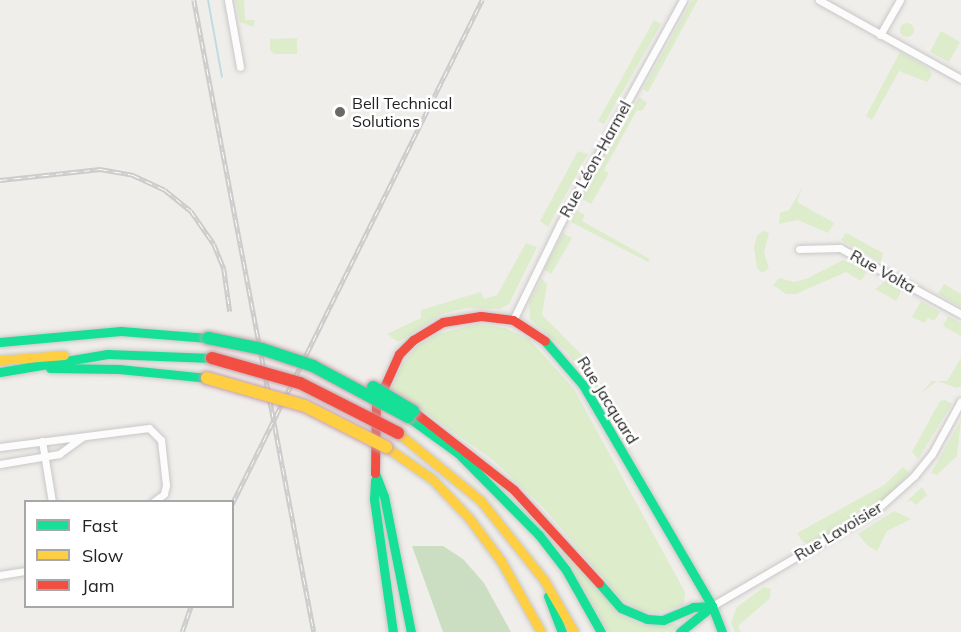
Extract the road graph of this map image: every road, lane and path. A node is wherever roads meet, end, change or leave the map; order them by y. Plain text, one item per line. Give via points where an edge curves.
1 (228, 0) edge
2 (683, 0) edge
3 (819, 0) edge
4 (900, 0) edge
5 (880, 35) junction
6 (240, 67) dead end
7 (961, 79) edge
8 (799, 249) dead end
9 (961, 314) edge
10 (513, 320) junction
11 (0, 343) edge
12 (93, 356) junction
13 (0, 360) edge
14 (31, 365) junction
15 (0, 372) edge
16 (961, 401) edge
17 (411, 414) junction
18 (81, 437) junction
19 (42, 441) junction
20 (0, 447) edge
21 (45, 458) junction
22 (0, 464) edge
23 (375, 473) junction
24 (52, 500) edge
25 (155, 500) edge
26 (24, 571) edge
27 (0, 575) edge
28 (544, 580) junction
29 (712, 606) junction
30 (393, 632) edge
31 (411, 632) edge
32 (541, 632) edge
33 (562, 632) edge
34 (574, 632) edge
35 (601, 632) edge
36 (680, 632) edge
37 (722, 632) edge

1 - 6 street
2 - 10 street, Rue Léon-Harmel via 561,222
3 - 5 street
4 - 5 street
5 - 7 street
8 - 9 street, Rue Volta via 840,248
10 - 23 main road, Rue Jacquard via 481,316 443,322 413,340 399,354 376,405
10 - 29 main road, Rue Jacquard via 548,343 583,386
11 - 17 main road, bridge via 121,331 208,338 262,349 333,376
12 - 13 main road via 41,354
12 - 14 main road
12 - 28 main road, bridge via 212,358 300,382 398,433 481,501
14 - 15 main road
14 - 32 main road, bridge via 207,378 305,406 386,447 432,479 469,518 501,561
16 - 29 street, Rue Lavoisier via 932,454 882,506
17 - 29 main road via 514,490 621,608 663,620 693,607
17 - 35 main road via 467,461 539,535 566,570
18 - 19 street
18 - 21 street via 59,454
18 - 25 street via 141,427 157,433 166,485 164,494
19 - 20 street
19 - 21 street
21 - 22 street
21 - 24 street
23 - 30 main road, Rue Jacquard via 374,499
23 - 31 main road via 384,496
26 - 27 street
28 - 33 main road
28 - 34 main road
29 - 36 main road
29 - 37 main road, Rue Jacquard

